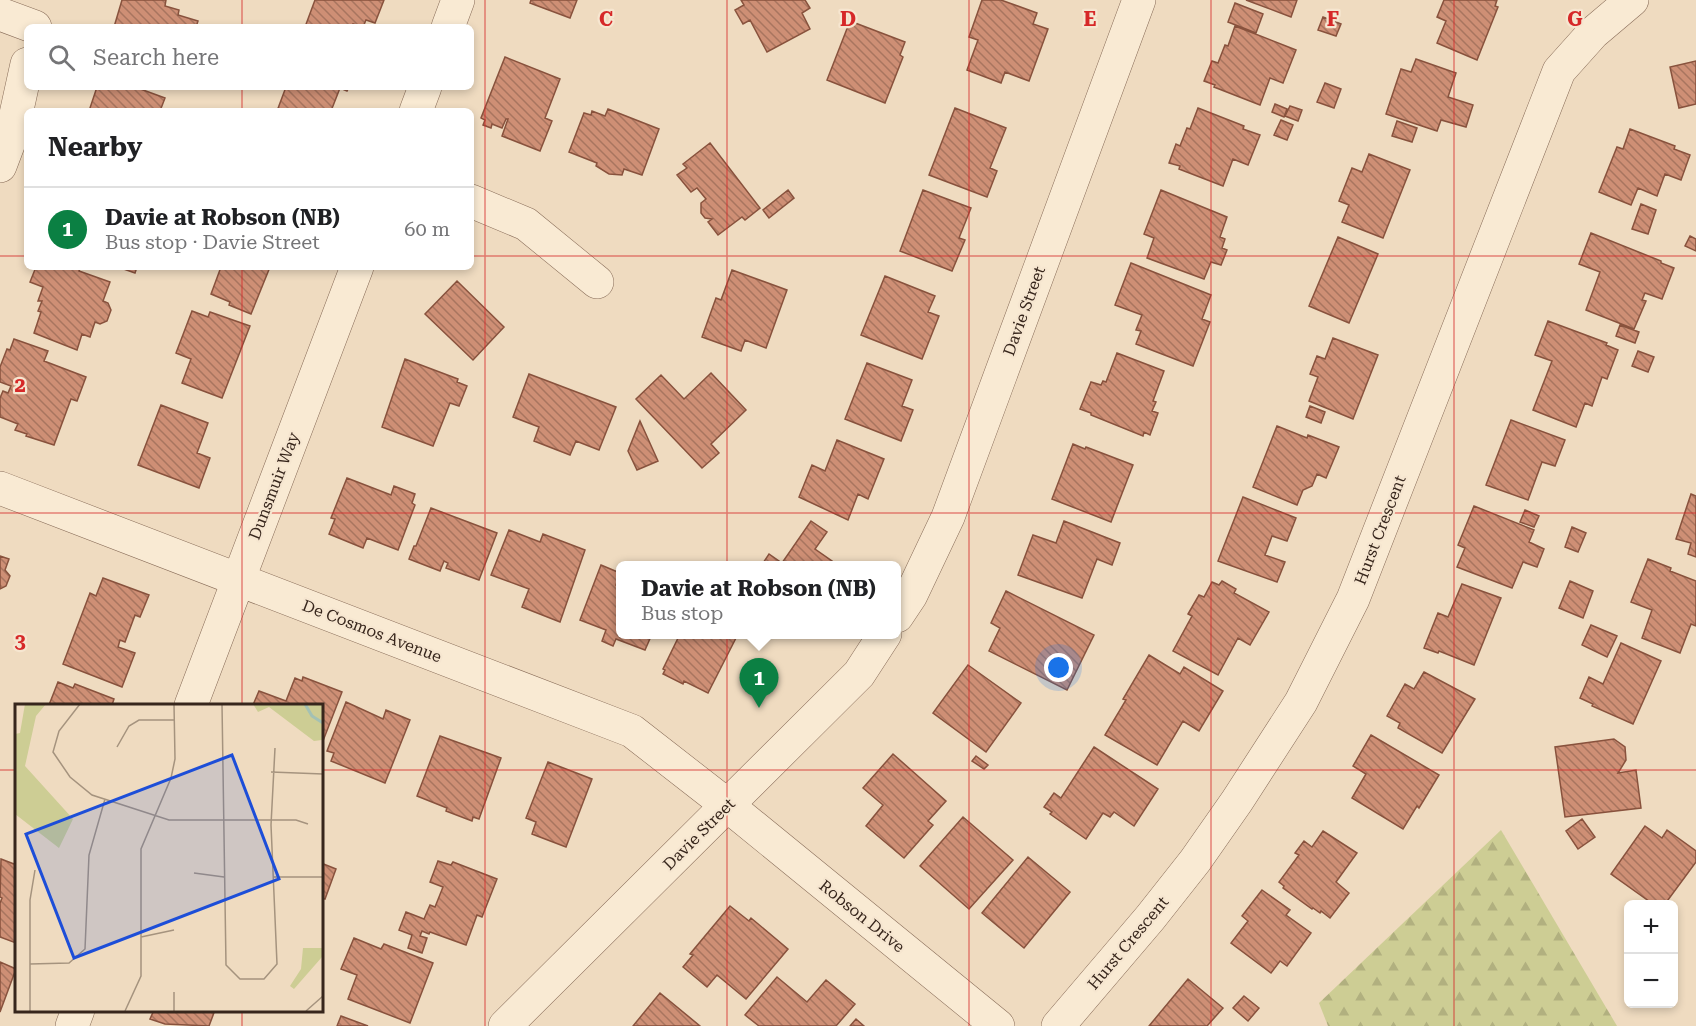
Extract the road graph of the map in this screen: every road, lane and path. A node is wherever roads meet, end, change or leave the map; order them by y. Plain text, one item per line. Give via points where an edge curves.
1 (41, 0) edge
2 (458, 0) edge
3 (1139, 0) edge
4 (1632, 0) edge
5 (0, 14) edge
6 (27, 24) edge
7 (36, 24) edge
8 (449, 24) edge
9 (24, 76) edge
10 (424, 90) edge
11 (417, 108) edge
12 (0, 166) edge
13 (474, 202) edge
14 (356, 270) edge
15 (597, 282) dead end
16 (0, 488) edge
17 (238, 580) junction
18 (901, 610) edge
19 (882, 639) edge
20 (191, 704) edge
21 (727, 805) junction
22 (78, 1011) edge
23 (72, 1026) edge
24 (505, 1026) edge
25 (998, 1026) edge
26 (1058, 1026) edge

1 - 7 street
2 - 8 street
3 - 18 street, Davie Street via 948,517
4 - 26 street, Hurst Crescent via 1593,33 1559,71 1353,599 1301,702 1195,861
5 - 6 street
9 - 12 street
10 - 11 street
13 - 15 street via 526,224
14 - 17 street, Dunsmuir Way
16 - 17 street, De Cosmos Avenue
17 - 20 street, Dunsmuir Way
17 - 21 street, De Cosmos Avenue via 632,731
19 - 21 street, Davie Street via 859,674
21 - 24 street, Davie Street
21 - 25 street, Robson Drive
22 - 23 street

